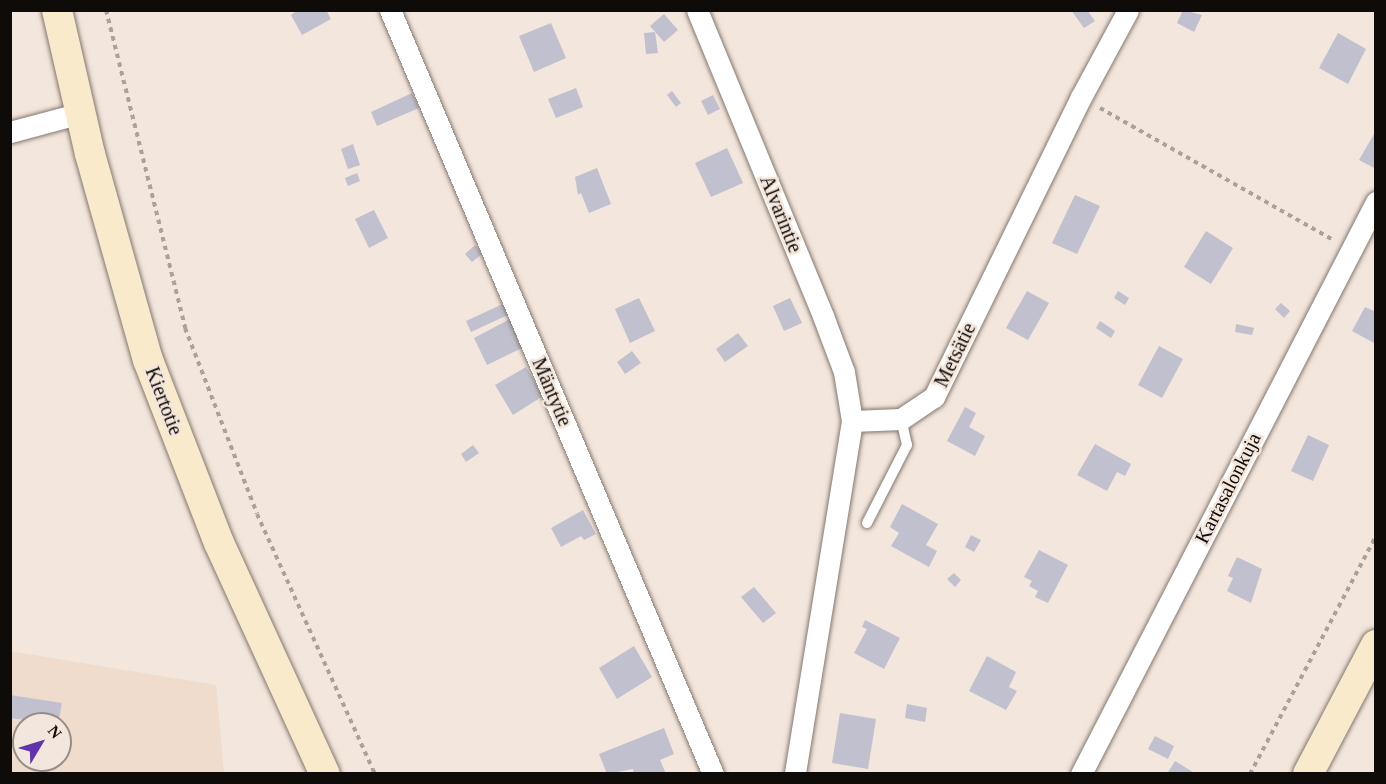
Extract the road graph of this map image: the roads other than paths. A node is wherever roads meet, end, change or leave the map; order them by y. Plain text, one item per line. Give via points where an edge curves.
1 (57, 10) edge
2 (390, 10) edge
3 (697, 10) edge
4 (1128, 10) edge
5 (81, 113) junction
6 (18, 130) edge
7 (1376, 202) edge
8 (901, 419) junction
9 (852, 421) junction
10 (867, 523) dead end
11 (1376, 645) edge
12 (325, 774) edge
13 (713, 774) edge
14 (795, 774) edge
15 (1081, 774) edge
16 (1308, 774) edge

1 - 5 street, Kiertotie
2 - 13 street, Mäntytie
3 - 9 street, Alvarintie via 823,315 844,372
4 - 8 street, Metsätie via 1081,97 934,397
5 - 6 street
5 - 12 street, Kiertotie via 148,360 219,543
7 - 15 street, Kartasalonkuja
8 - 9 street
8 - 10 lane via 907,445
9 - 14 street
11 - 16 street

